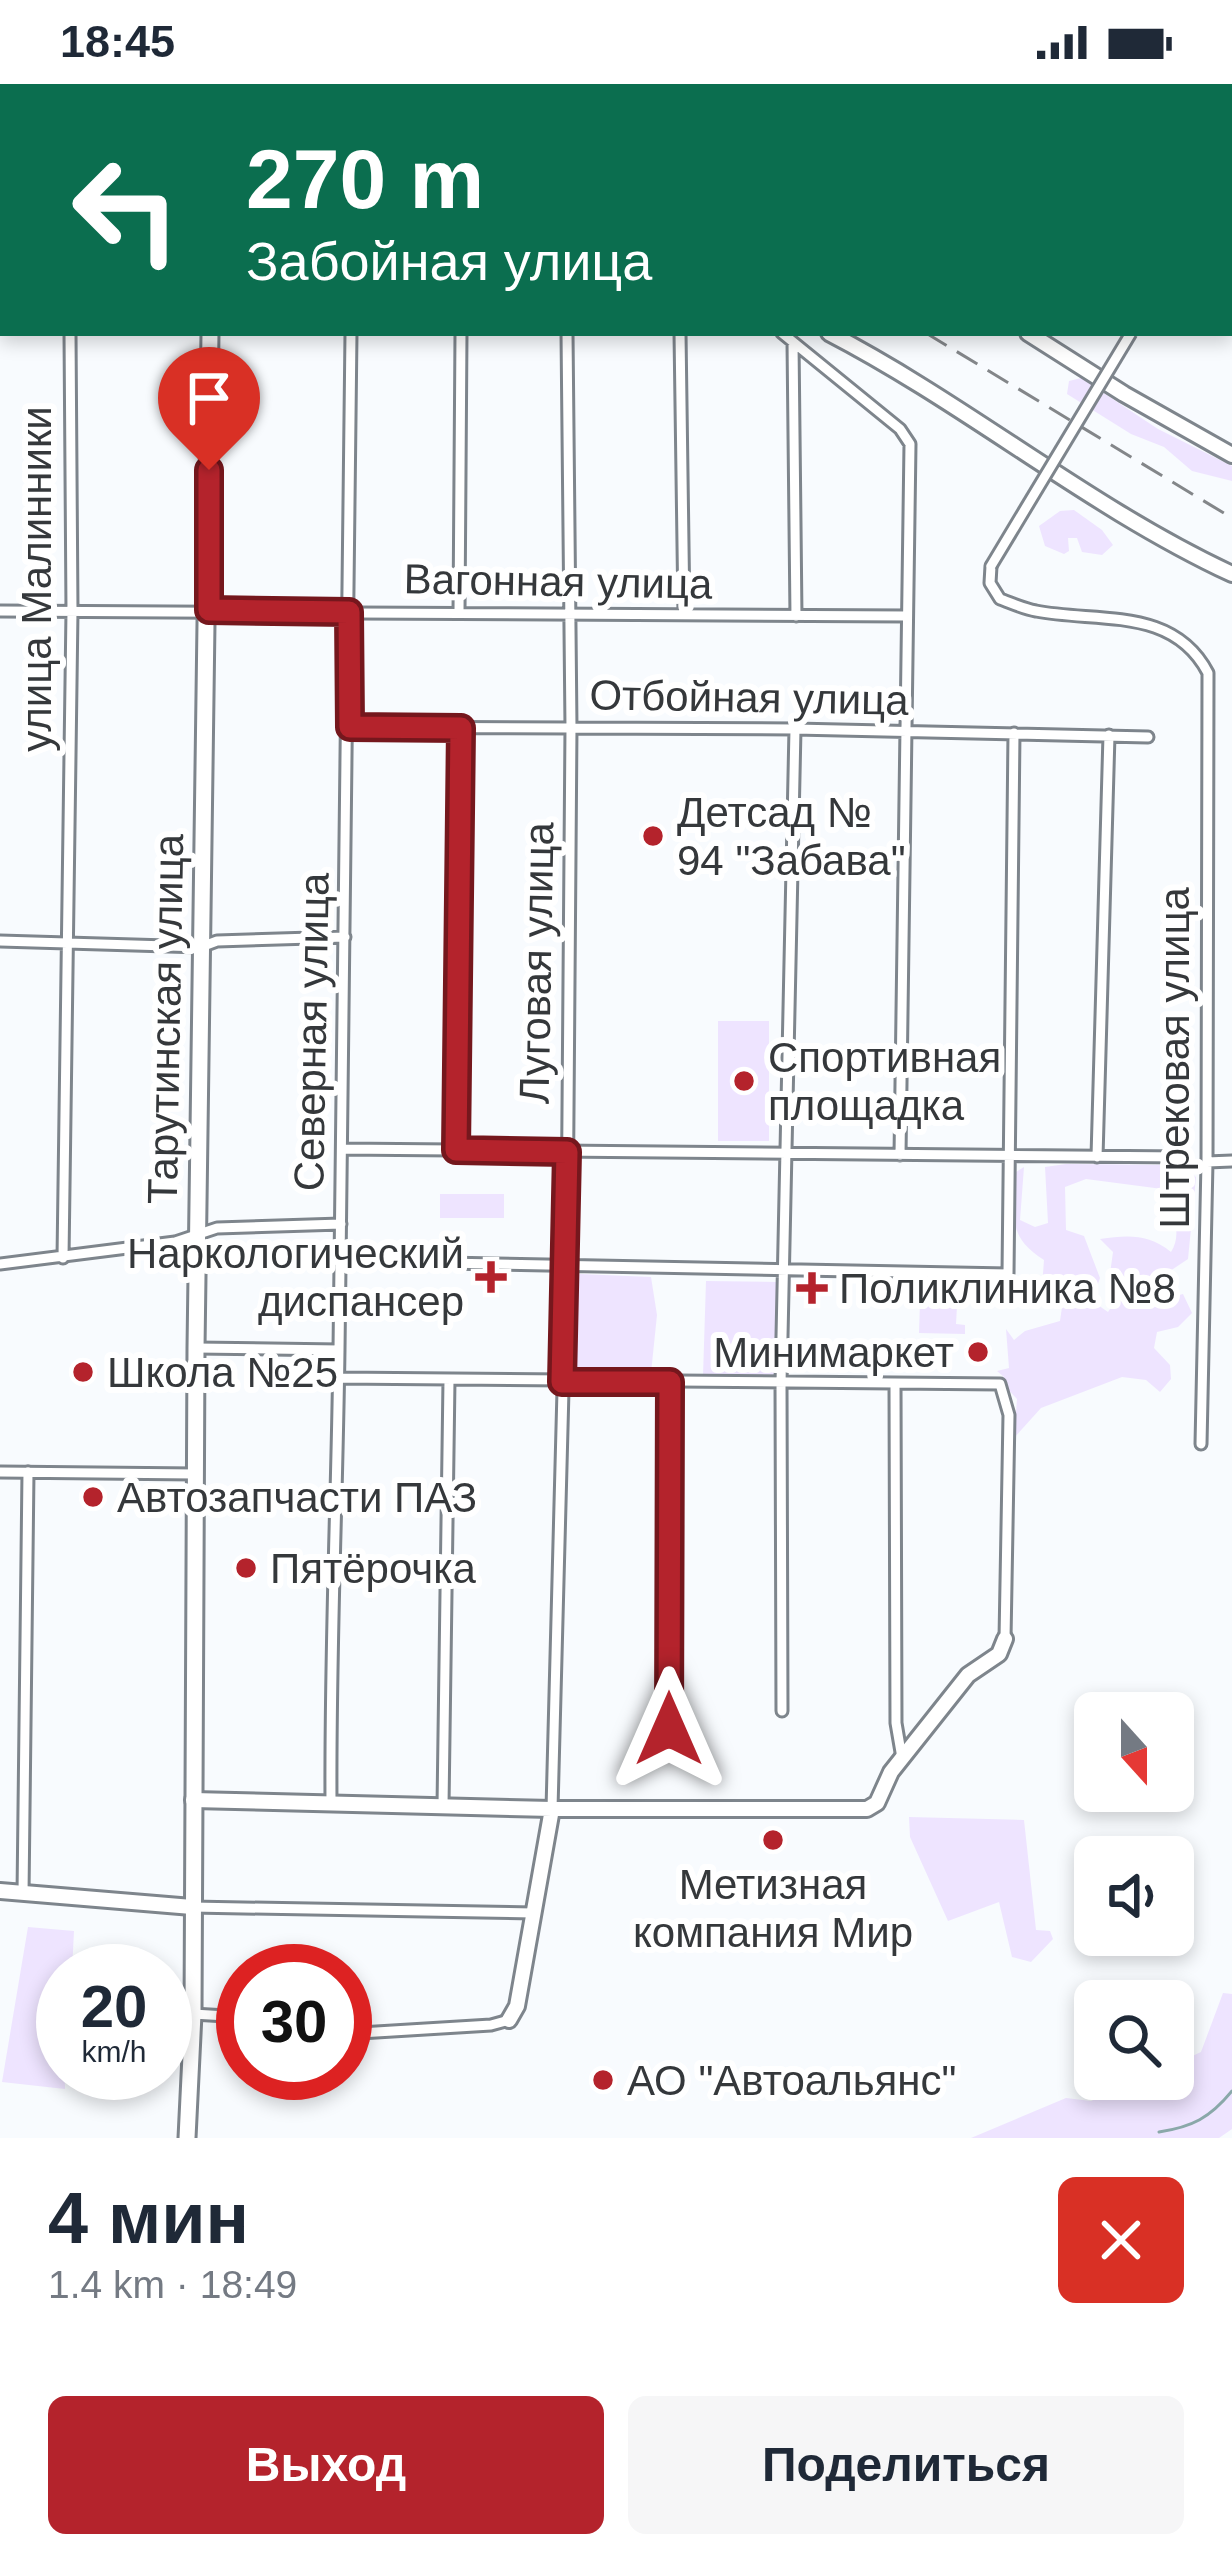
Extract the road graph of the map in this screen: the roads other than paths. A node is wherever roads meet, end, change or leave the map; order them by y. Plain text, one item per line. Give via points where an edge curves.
1 (70, 336) edge
2 (210, 336) edge
3 (350, 336) edge
4 (461, 336) edge
5 (567, 336) edge
6 (680, 336) edge
7 (786, 336) edge
8 (834, 336) edge
9 (1033, 336) edge
10 (1129, 336) edge
11 (793, 342) junction
12 (1232, 455) edge
13 (1232, 574) edge
14 (72, 610) junction
15 (209, 610) junction
16 (0, 611) edge
17 (349, 612) junction
18 (459, 613) junction
19 (571, 614) junction
20 (684, 615) junction
21 (796, 616) junction
22 (907, 616) junction
23 (350, 727) junction
24 (571, 727) junction
25 (461, 728) junction
26 (795, 729) junction
27 (909, 731) junction
28 (1014, 733) junction
29 (1109, 735) junction
30 (1148, 737) dead end
31 (345, 937) junction
32 (0, 941) edge
33 (64, 943) junction
34 (201, 947) junction
35 (342, 1149) junction
36 (456, 1150) junction
37 (567, 1152) junction
38 (786, 1154) junction
39 (900, 1155) junction
40 (1008, 1155) junction
41 (1097, 1157) junction
42 (1183, 1157) dead end
43 (1232, 1161) edge
44 (1208, 1162) junction
45 (341, 1224) junction
46 (198, 1236) junction
47 (63, 1258) junction
48 (340, 1262) junction
49 (0, 1264) edge
50 (566, 1266) junction
51 (784, 1270) junction
52 (196, 1348) junction
53 (339, 1350) junction
54 (338, 1378) junction
55 (449, 1380) junction
56 (562, 1382) junction
57 (670, 1382) junction
58 (781, 1383) junction
59 (895, 1384) junction
60 (1201, 1444) dead end
61 (0, 1472) edge
62 (28, 1472) junction
63 (195, 1474) junction
64 (1005, 1639) joint
65 (782, 1711) dead end
66 (669, 1729) dead end
67 (902, 1758) junction
68 (193, 1800) junction
69 (331, 1803) junction
70 (443, 1805) junction
71 (552, 1809) junction
72 (0, 1891) edge
73 (23, 1894) junction
74 (192, 1906) junction
75 (533, 1913) junction
76 (193, 2014) junction
77 (216, 2015) edge
78 (509, 2020) joint
79 (372, 2032) edge
80 (188, 2138) edge

1 - 14 street, улица Малинники
2 - 15 main road, Тарутинская улица
3 - 17 street, Северная улица
4 - 18 street
5 - 19 street, Луговая улица
6 - 20 street
7 - 11 street
8 - 13 street
9 - 12 street
10 - 44 street, Штрековая улица, bridge via 991,566 990,583 1000,599 1036,611 1138,619 1190,647 1208,673
11 - 21 street
11 - 22 street via 910,444
14 - 15 street, Вагонная улица
14 - 16 street, Вагонная улица
14 - 33 street, улица Малинники
15 - 17 street, Вагонная улица
15 - 34 main road, Тарутинская улица
17 - 18 street, Вагонная улица
17 - 23 street, Северная улица
18 - 19 street, Вагонная улица
19 - 20 street, Вагонная улица
19 - 24 street, Луговая улица
20 - 21 street, Вагонная улица
21 - 22 street, Вагонная улица
22 - 27 street
23 - 25 street, Отбойная улица
23 - 31 street, Северная улица
24 - 25 street, Отбойная улица
24 - 26 street, Отбойная улица
24 - 37 street, Луговая улица
25 - 36 street
26 - 27 street, Отбойная улица
26 - 38 street
27 - 28 street, Отбойная улица
27 - 39 street
28 - 29 street, Отбойная улица
28 - 40 street
29 - 30 street, Отбойная улица
29 - 41 street
31 - 34 street
31 - 35 street, Северная улица
32 - 33 street
33 - 34 street
33 - 47 street, улица Малинники
34 - 46 main road, Тарутинская улица
35 - 36 street
35 - 45 street, Северная улица
36 - 37 street
37 - 38 street
37 - 50 street, Луговая улица
38 - 39 street
38 - 51 street
39 - 40 street
40 - 41 street
40 - 51 street via 1008,1274
41 - 42 street
43 - 44 street
44 - 60 street, Штрековая улица
45 - 46 street via 217,1228
45 - 48 street, Северная улица
46 - 47 street
46 - 52 main road, Тарутинская улица
47 - 49 street
48 - 50 street
48 - 53 street, Северная улица
50 - 51 street
50 - 56 street, Луговая улица
51 - 58 street
52 - 53 street
52 - 63 main road, Тарутинская улица
53 - 54 street, Северная улица
54 - 55 street
54 - 69 street, Северная улица
55 - 56 street
55 - 70 street
56 - 57 street
56 - 71 street, Луговая улица
57 - 58 street
57 - 66 street
58 - 59 street
58 - 65 street
59 - 64 street via 1000,1384 1009,1415
59 - 67 street
61 - 62 street
62 - 63 street
62 - 73 street
63 - 68 main road, Тарутинская улица
64 - 67 street
67 - 71 street via 866,1809
68 - 69 street
68 - 74 main road, Тарутинская улица
69 - 70 street
70 - 71 street
71 - 75 street, Луговая улица
72 - 73 street
73 - 74 street
74 - 75 street
74 - 76 main road, Тарутинская улица
75 - 78 street, Луговая улица
76 - 77 street
76 - 80 main road, Тарутинская улица
78 - 79 street

